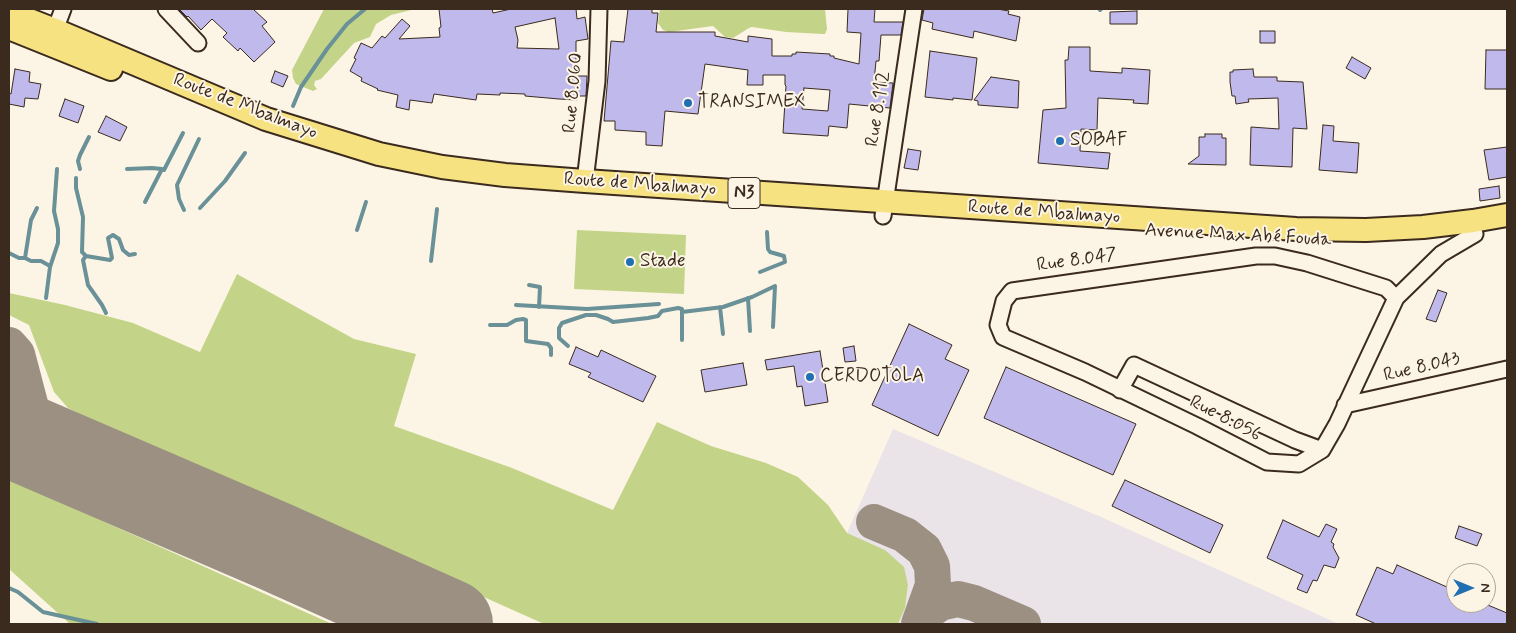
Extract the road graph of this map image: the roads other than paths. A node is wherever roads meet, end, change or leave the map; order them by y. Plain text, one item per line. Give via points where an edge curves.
1 (63, 9) edge
2 (166, 9) edge
3 (599, 9) edge
4 (914, 9) edge
5 (9, 12) edge
6 (9, 28) edge
7 (55, 30) junction
8 (198, 42) dead end
9 (584, 181) junction
10 (884, 209) junction
11 (1507, 215) edge
12 (1507, 227) edge
13 (1475, 234) junction
14 (1012, 291) joint
15 (1396, 298) junction
16 (1507, 370) edge
17 (1120, 390) junction
18 (1345, 405) junction
19 (1322, 450) junction

1 - 7 street
2 - 8 street
3 - 9 street, Rue 8.060 via 598,80
4 - 10 street, Rue 8.112
5 - 7 highway, Route de Mbalmayo / N3
6 - 10 highway, Avenue Max Abé Fouda / N3 via 263,132 378,167 436,179 501,189
7 - 9 highway, Route de Mbalmayo / N3 via 266,119 361,149 442,167
9 - 10 highway, Route de Mbalmayo / N3
10 - 11 highway, Route de Mbalmayo / N3 via 1366,230
10 - 13 highway, Avenue Max Abé Fouda / N3 via 1295,241 1419,240
12 - 13 highway, N3
13 - 15 street via 1440,254
14 - 15 street, Rue 8.047 via 1256,256 1275,256 1307,262 1386,288
14 - 17 street, Rue 8.056 via 1004,301 998,325 1003,337
15 - 18 street, Rue 8.056
16 - 18 street, Rue 8.043
17 - 19 street, Rue 8.056 via 1267,462 1299,464
17 - 19 street via 1134,365
18 - 19 street, Rue 8.056

